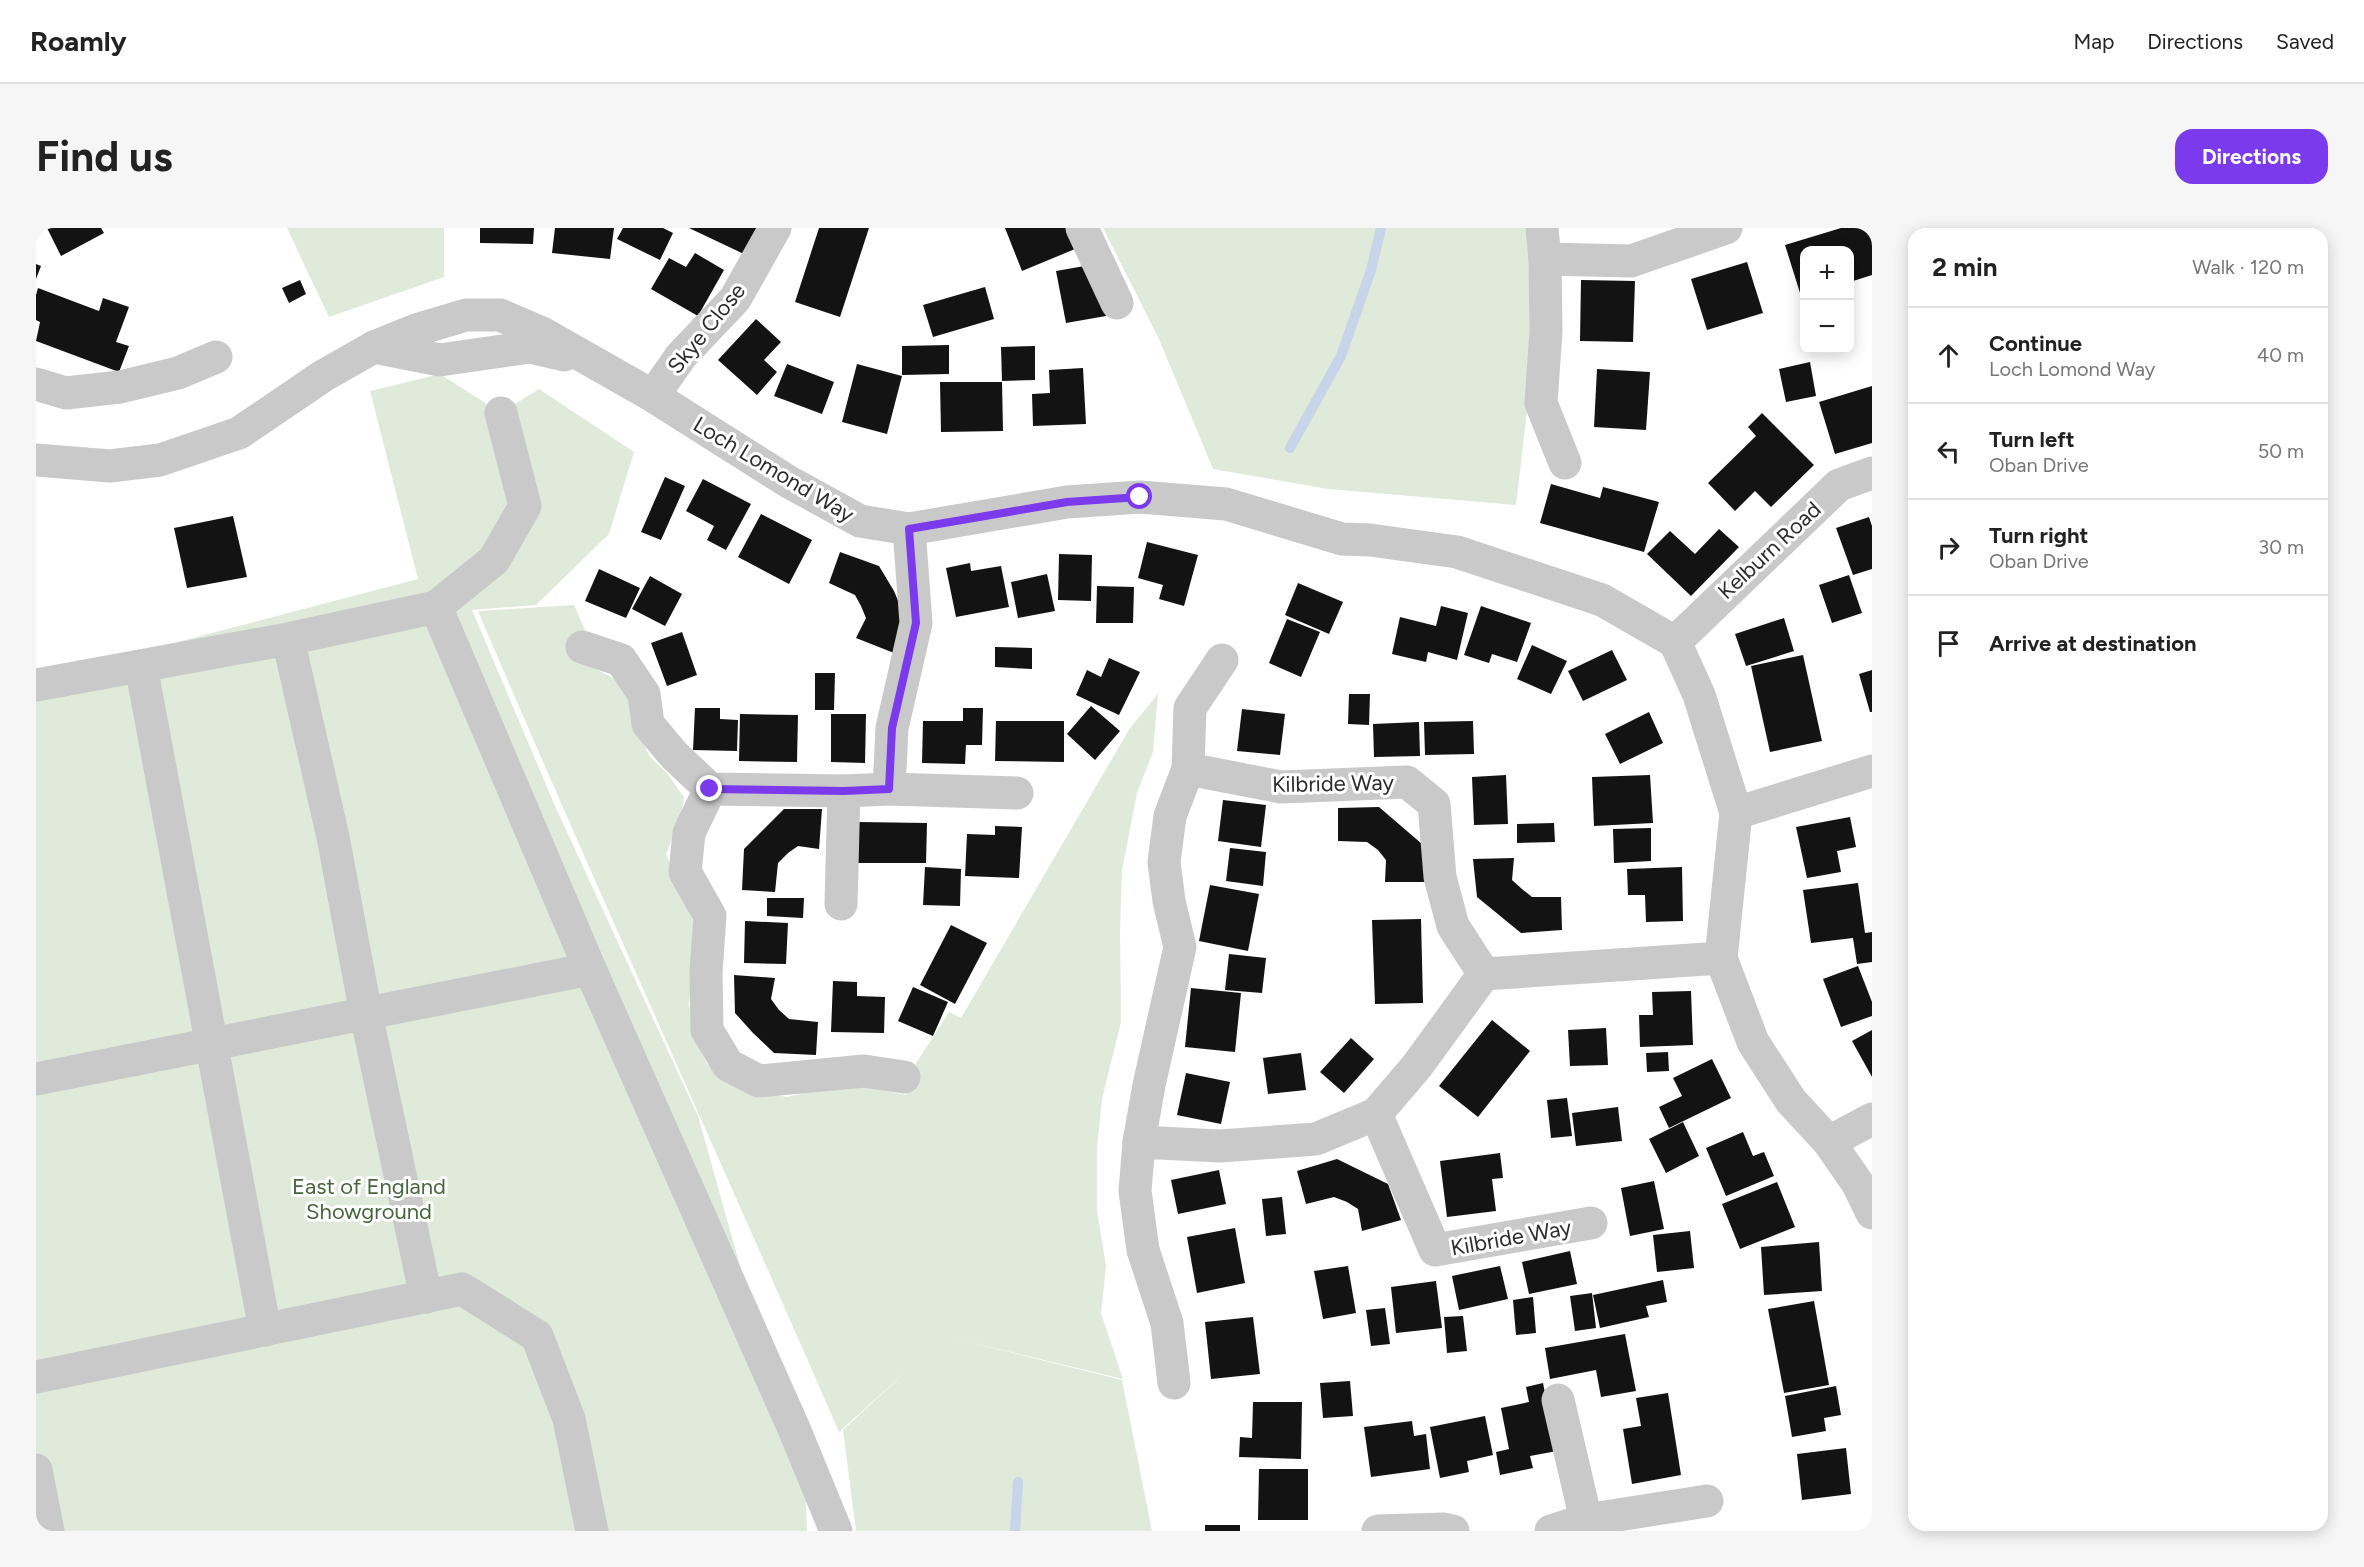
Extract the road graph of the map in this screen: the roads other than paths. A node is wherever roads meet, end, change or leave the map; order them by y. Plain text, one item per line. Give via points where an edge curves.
1 (775, 228) edge
2 (1082, 228) edge
3 (1726, 228) edge
4 (1543, 243) edge
5 (1117, 303) dead end
6 (216, 357) dead end
7 (36, 384) edge
8 (653, 396) junction
9 (501, 413) dead end
10 (36, 460) edge
11 (1565, 464) dead end
12 (1872, 473) edge
13 (909, 529) junction
14 (436, 607) junction
15 (288, 639) junction
16 (1675, 642) junction
17 (582, 647) dead end
18 (1222, 660) dead end
19 (141, 666) junction
20 (36, 685) edge
21 (1188, 769) junction
22 (1872, 771) edge
23 (710, 789) junction
24 (889, 789) junction
25 (844, 791) junction
26 (1017, 793) dead end
27 (1736, 813) junction
28 (842, 904) dead end
29 (1720, 958) junction
30 (590, 969) junction
31 (1484, 974) junction
32 (366, 1014) junction
33 (211, 1045) junction
34 (904, 1077) dead end
35 (36, 1079) edge
36 (1376, 1114) junction
37 (1872, 1119) edge
38 (1139, 1142) junction
39 (1829, 1142) junction
40 (1872, 1213) edge
41 (1591, 1223) dead end
42 (426, 1297) junction
43 (265, 1329) junction
44 (36, 1377) edge
45 (1174, 1383) dead end
46 (1558, 1400) dead end
47 (36, 1470) edge
48 (1707, 1501) dead end
49 (1586, 1520) junction
50 (48, 1531) edge
51 (592, 1531) edge
52 (836, 1531) edge
53 (1378, 1531) edge
54 (1453, 1531) edge
55 (1551, 1531) edge

1 - 8 street, Skye Close via 735,299 681,356
2 - 5 street
3 - 4 street via 1631,261
4 - 11 street via 1546,331 1541,403
6 - 7 street via 178,373 120,387 66,393
8 - 10 street, Loch Lomond Way via 544,334 500,315 466,315 374,347 238,433 160,460 110,466
8 - 13 street, Loch Lomond Way via 789,482 860,521
9 - 14 street via 525,506 494,560
12 - 16 street, Kelburn Road via 1839,485
13 - 16 street, Loch Lomond Way via 1067,502 1140,497 1226,504 1342,538 1457,552 1602,600
13 - 24 street via 916,623 892,728
14 - 15 street
14 - 30 street
15 - 19 street
15 - 32 street via 333,837
16 - 27 street via 1699,695
17 - 23 street via 621,660 644,694 648,724
18 - 21 street via 1190,708
19 - 20 street
19 - 33 street
21 - 31 street, Kilbride Way via 1281,788 1407,782 1434,804 1440,877 1453,926
21 - 38 street via 1170,816 1164,862 1180,947
22 - 27 street
23 - 25 street
23 - 34 street via 689,834 685,872 710,916 707,1030 728,1065 759,1081 864,1071
24 - 25 street
24 - 26 street
25 - 28 street
27 - 29 street
29 - 31 street
29 - 39 street via 1753,1042 1791,1101
30 - 32 street
30 - 52 street
31 - 36 street via 1417,1066
32 - 33 street
32 - 42 street
33 - 35 street
33 - 43 street
36 - 38 street via 1316,1139 1220,1146
36 - 41 street, Kilbride Way via 1435,1250
37 - 39 street
38 - 45 street via 1135,1191 1143,1250 1167,1323
39 - 40 street
42 - 43 street
42 - 51 street via 462,1289 537,1336 569,1419
43 - 44 street
46 - 49 street
47 - 50 street
48 - 49 street
49 - 55 street
53 - 54 street

